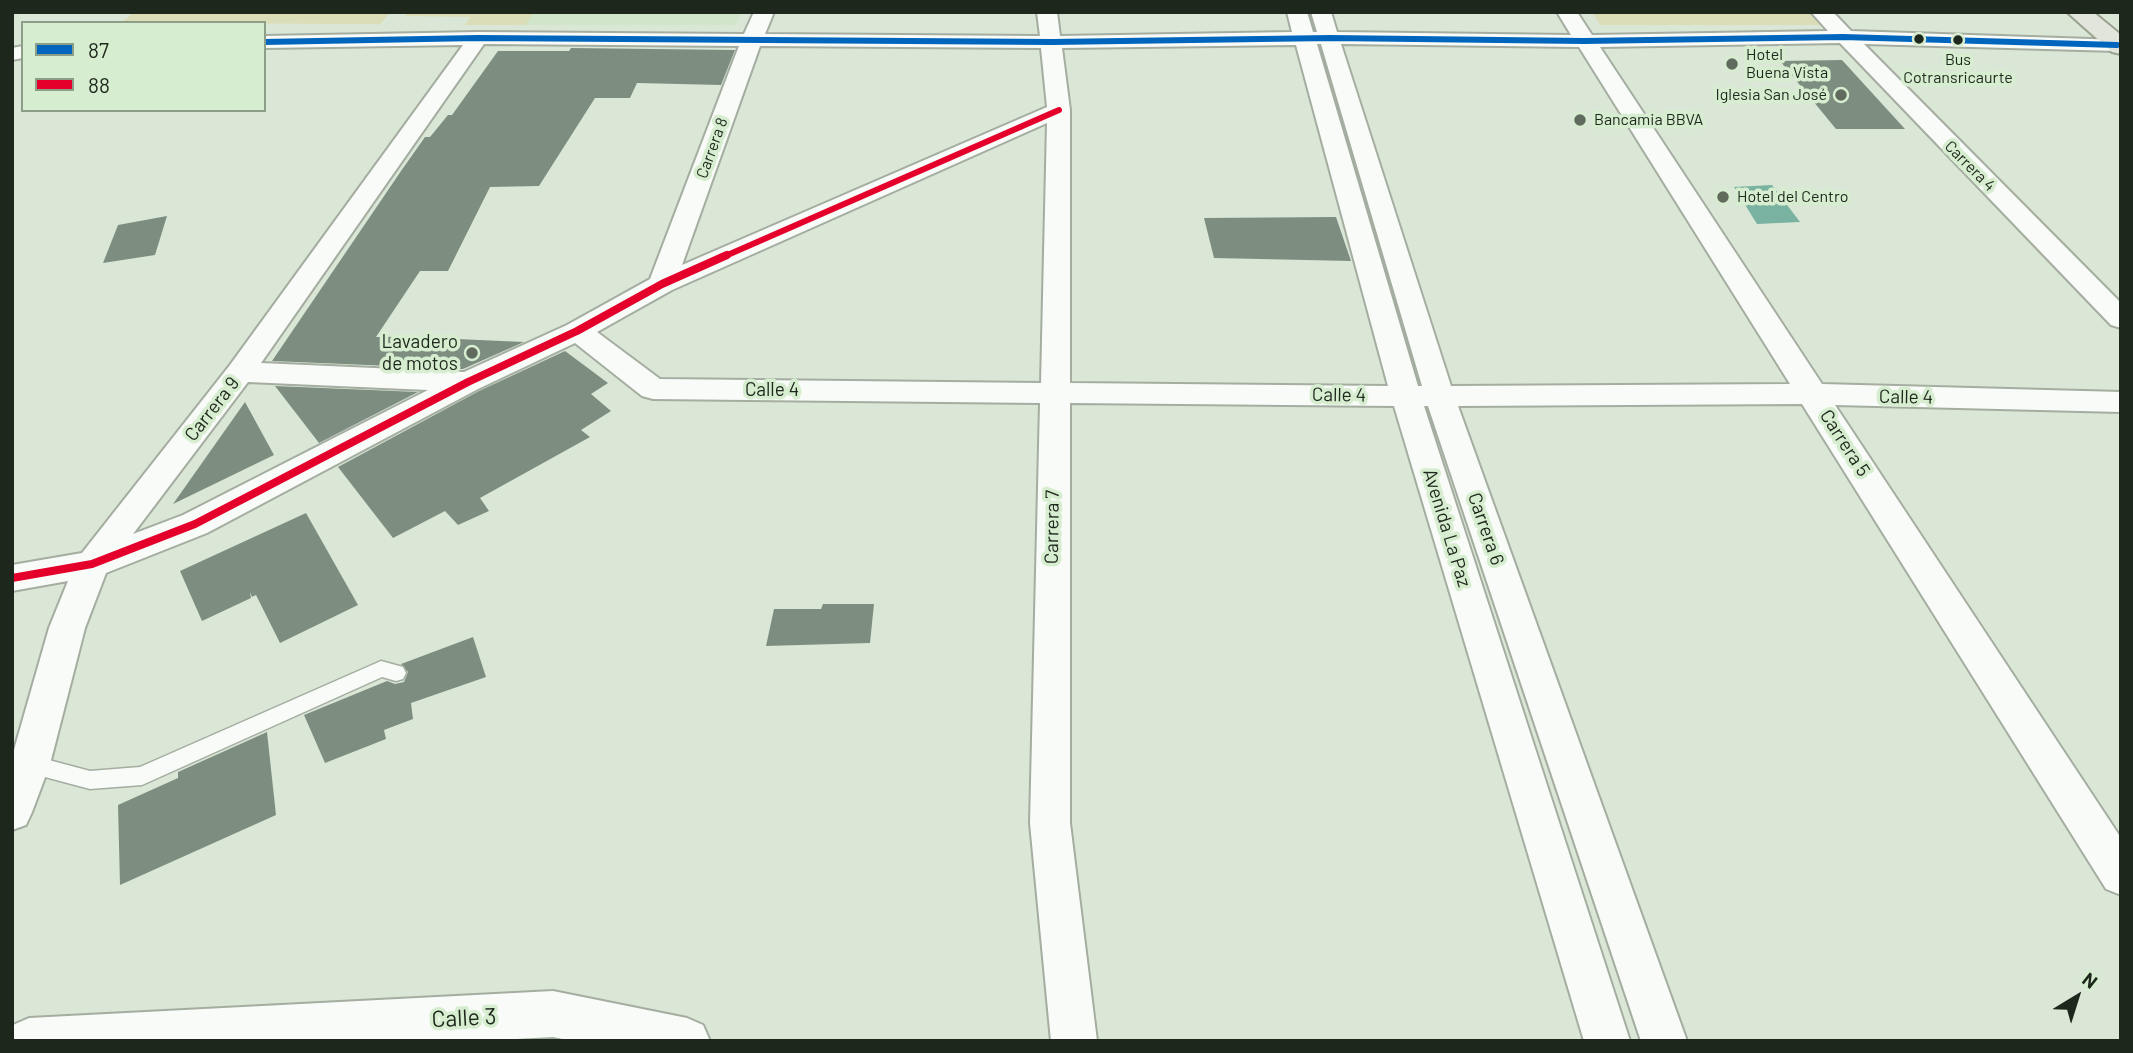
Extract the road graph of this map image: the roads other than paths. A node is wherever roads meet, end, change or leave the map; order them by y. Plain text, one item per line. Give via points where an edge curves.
1 (764, 12) edge
2 (1567, 12) edge
3 (1821, 12) edge
4 (2078, 12) edge
5 (1313, 26) edge
6 (1050, 27) edge
7 (1843, 37) junction
8 (478, 38) junction
9 (752, 39) junction
10 (1584, 41) junction
11 (266, 42) edge
12 (2119, 46) edge
13 (1059, 110) junction
14 (662, 284) junction
15 (2121, 318) edge
16 (577, 331) junction
17 (240, 372) junction
18 (468, 382) junction
19 (1054, 392) junction
20 (1439, 394) junction
21 (1814, 394) junction
22 (1406, 396) junction
23 (2121, 402) edge
24 (92, 564) junction
25 (12, 578) edge
26 (396, 673) dead end
27 (30, 764) junction
28 (12, 812) edge
29 (2121, 875) edge
30 (29, 1041) edge
31 (687, 1041) edge
32 (1074, 1041) edge
33 (1607, 1041) edge
34 (1664, 1041) edge

1 - 9 street, Carrera 8
2 - 10 street, Carrera 5
3 - 7 street, Carrera 4
4 - 12 main road
5 - 6 street
5 - 10 street
5 - 20 street, Carrera 6
5 - 22 street, Avenida La Paz
6 - 9 street
6 - 13 street, Carrera 7
7 - 10 street
7 - 12 street
7 - 15 street, Carrera 4
8 - 9 street
8 - 11 street
8 - 17 street, Carrera 9
9 - 14 street, Carrera 8
10 - 21 street, Carrera 5
13 - 14 street
13 - 19 street, Carrera 7
14 - 16 street
16 - 18 street
16 - 19 street, Calle 4 via 653,389
17 - 18 street
17 - 24 street, Carrera 9
18 - 24 street via 195,524
19 - 22 street, Calle 4
19 - 32 street, Carrera 7 via 1050,823
20 - 21 street, Calle 4
20 - 22 street, Calle 4
20 - 34 street, Carrera 6
21 - 23 street, Calle 4
21 - 29 street, Carrera 5
22 - 33 street, Avenida La Paz
24 - 25 street
24 - 27 street, Carrera 9 via 67,628
26 - 27 lane via 381,669 142,776 90,780
27 - 28 street, Carrera 9
30 - 31 street, Calle 3 via 553,1014

